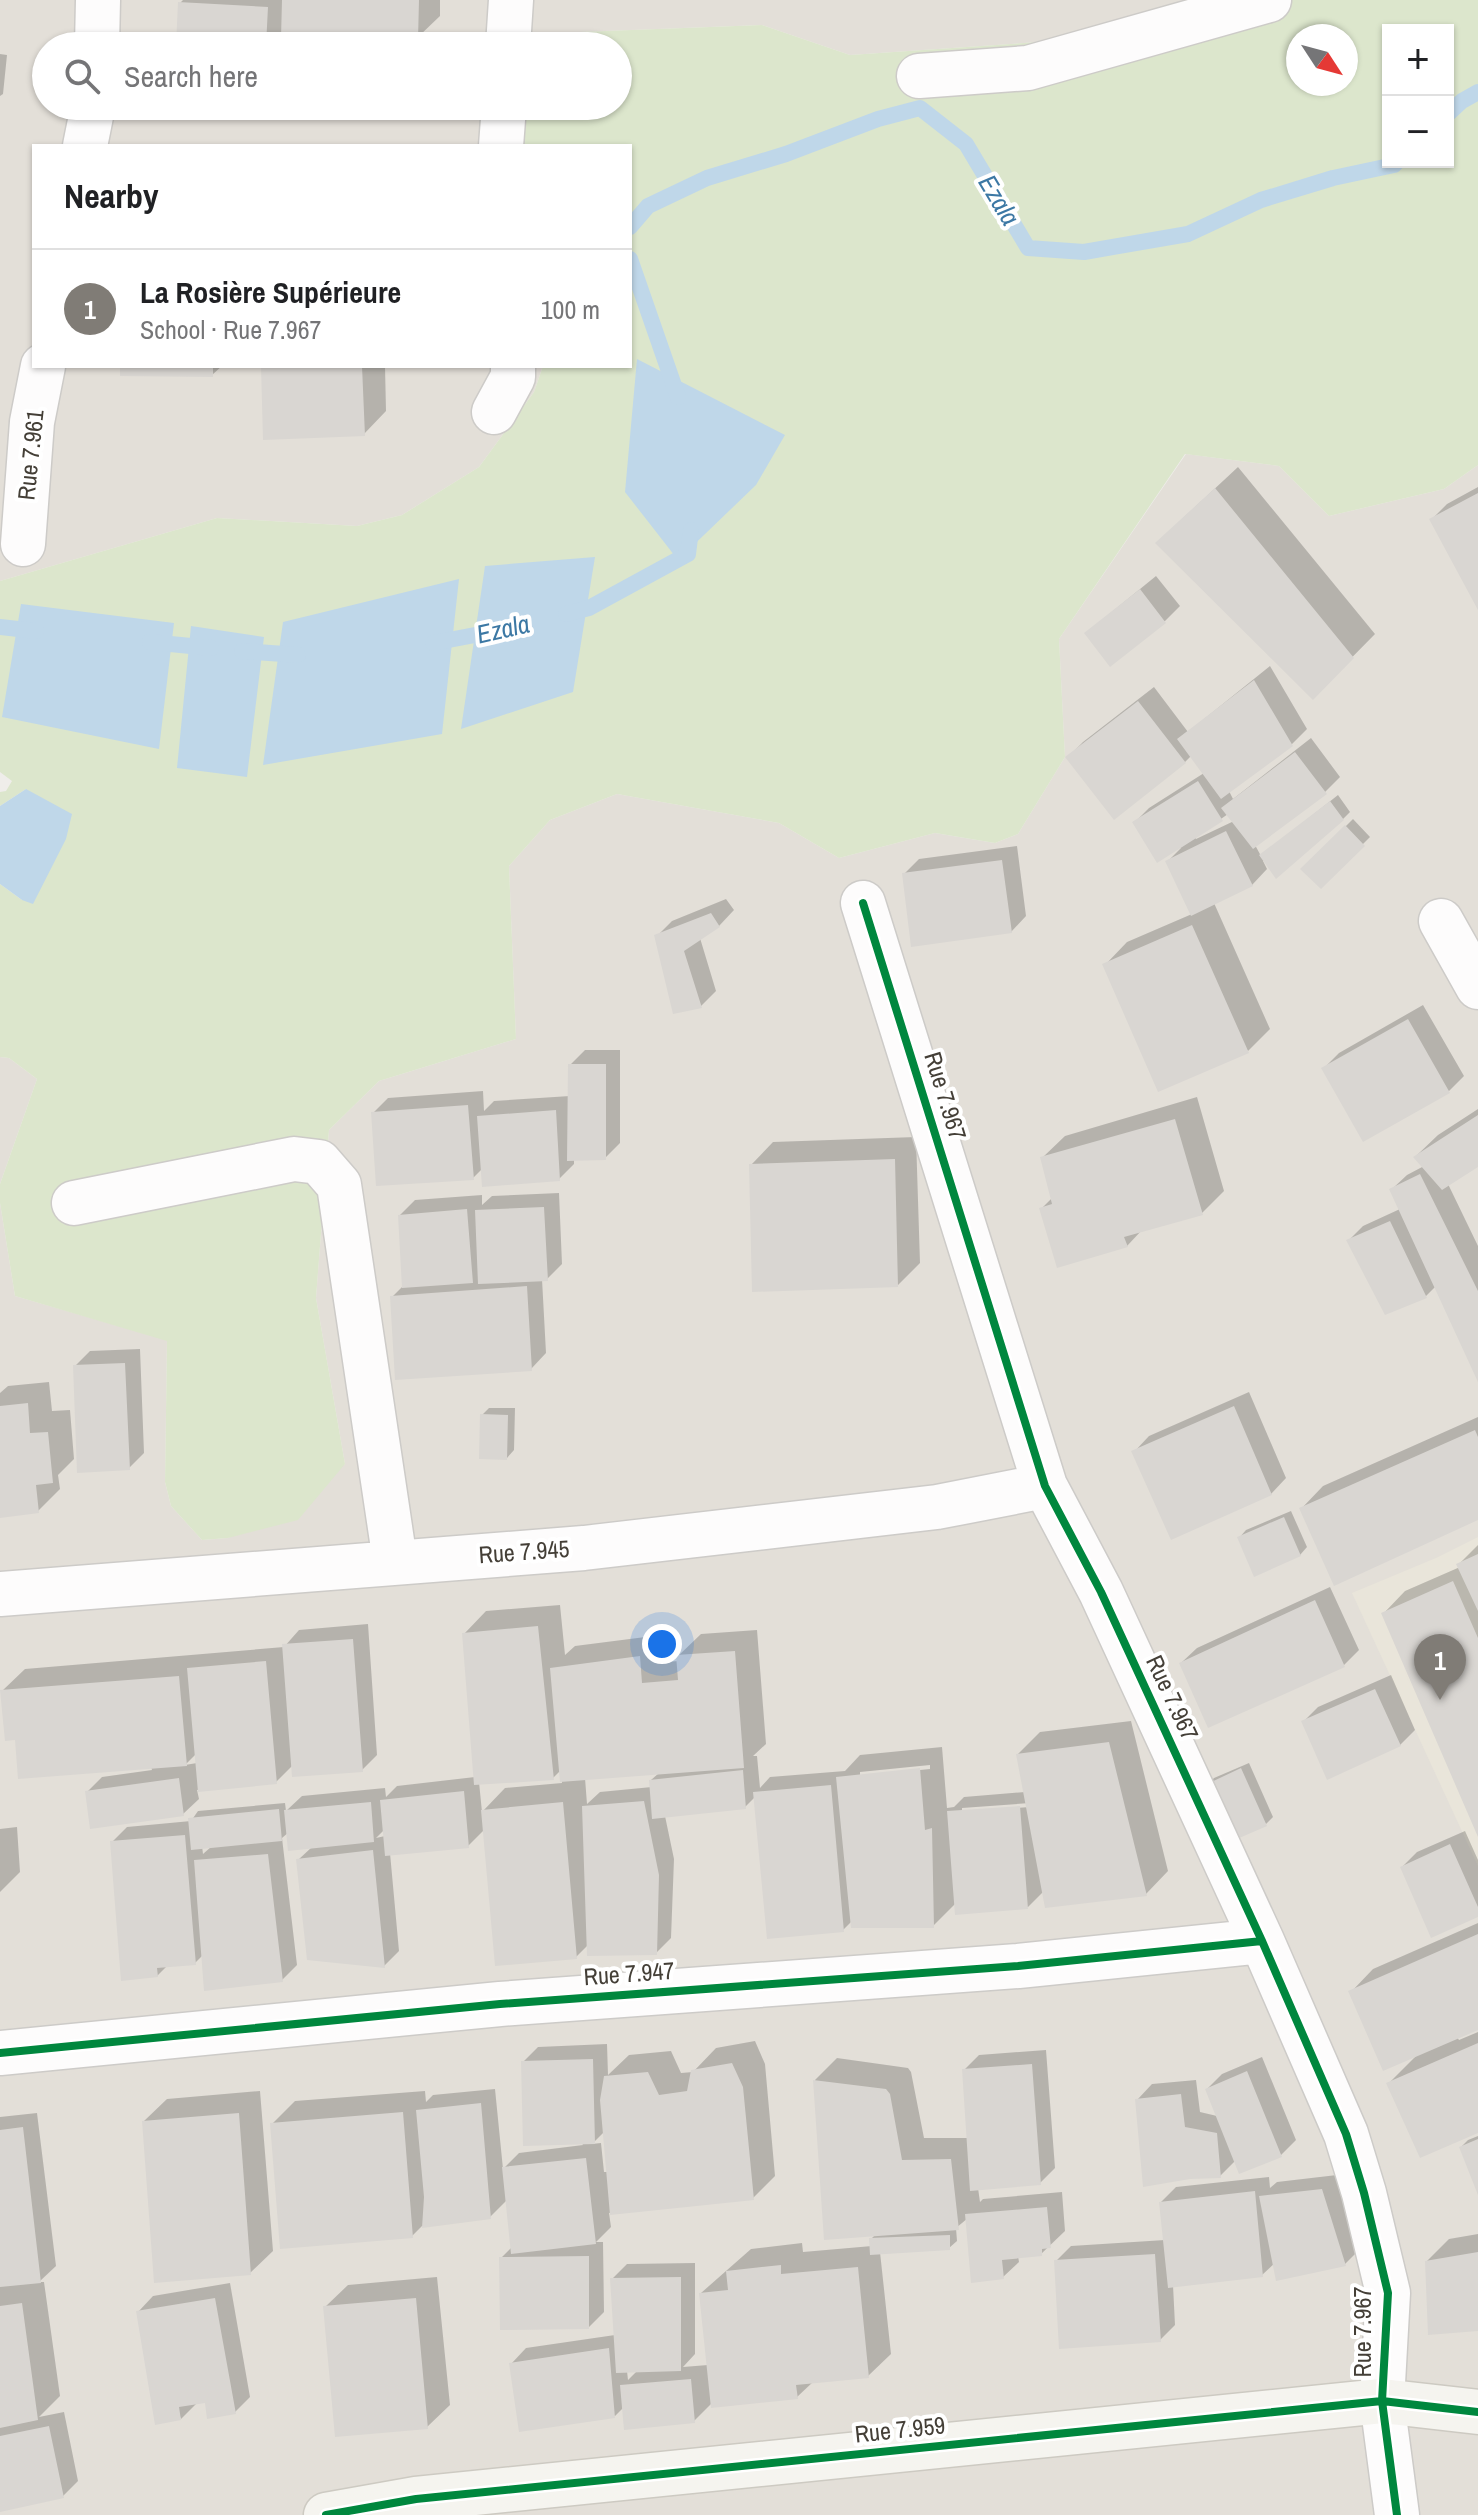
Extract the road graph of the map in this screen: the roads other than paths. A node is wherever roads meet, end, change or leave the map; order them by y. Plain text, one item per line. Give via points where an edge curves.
1 (98, 0) edge
2 (511, 0) edge
3 (1269, 0) edge
4 (97, 32) edge
5 (509, 32) edge
6 (919, 76) dead end
7 (90, 120) edge
8 (503, 120) edge
9 (85, 144) edge
10 (501, 144) edge
11 (43, 368) edge
12 (513, 368) edge
13 (494, 412) dead end
14 (23, 544) dead end
15 (863, 903) dead end
16 (1441, 921) dead end
17 (1478, 987) edge
18 (74, 1203) dead end
19 (1045, 1486) junction
20 (395, 1561) junction
21 (0, 1594) edge
22 (1262, 1941) junction
23 (0, 2053) edge
24 (1382, 2401) junction
25 (1478, 2412) edge
26 (415, 2507) edge
27 (326, 2515) edge
28 (1397, 2515) edge

1 - 4 street
2 - 5 street
3 - 6 street via 1028,68
7 - 9 street
8 - 10 street
11 - 14 street, Rue 7.961 via 32,422
12 - 13 street
15 - 19 street, Rue 7.967
16 - 17 street
18 - 20 street via 294,1159 319,1162 339,1185
19 - 20 street, Rue 7.945 via 937,1507 584,1548
19 - 22 street, Rue 7.967 via 1101,1592
20 - 21 street, Rue 7.945
22 - 23 street, Rue 7.947 via 1018,1966 500,2004
22 - 24 street, Rue 7.967 via 1346,2134 1364,2193 1388,2293
24 - 25 street, Rue 7.959
24 - 26 street, Rue 7.959
24 - 28 street, Rue 7.967
26 - 27 street, Rue 7.959

